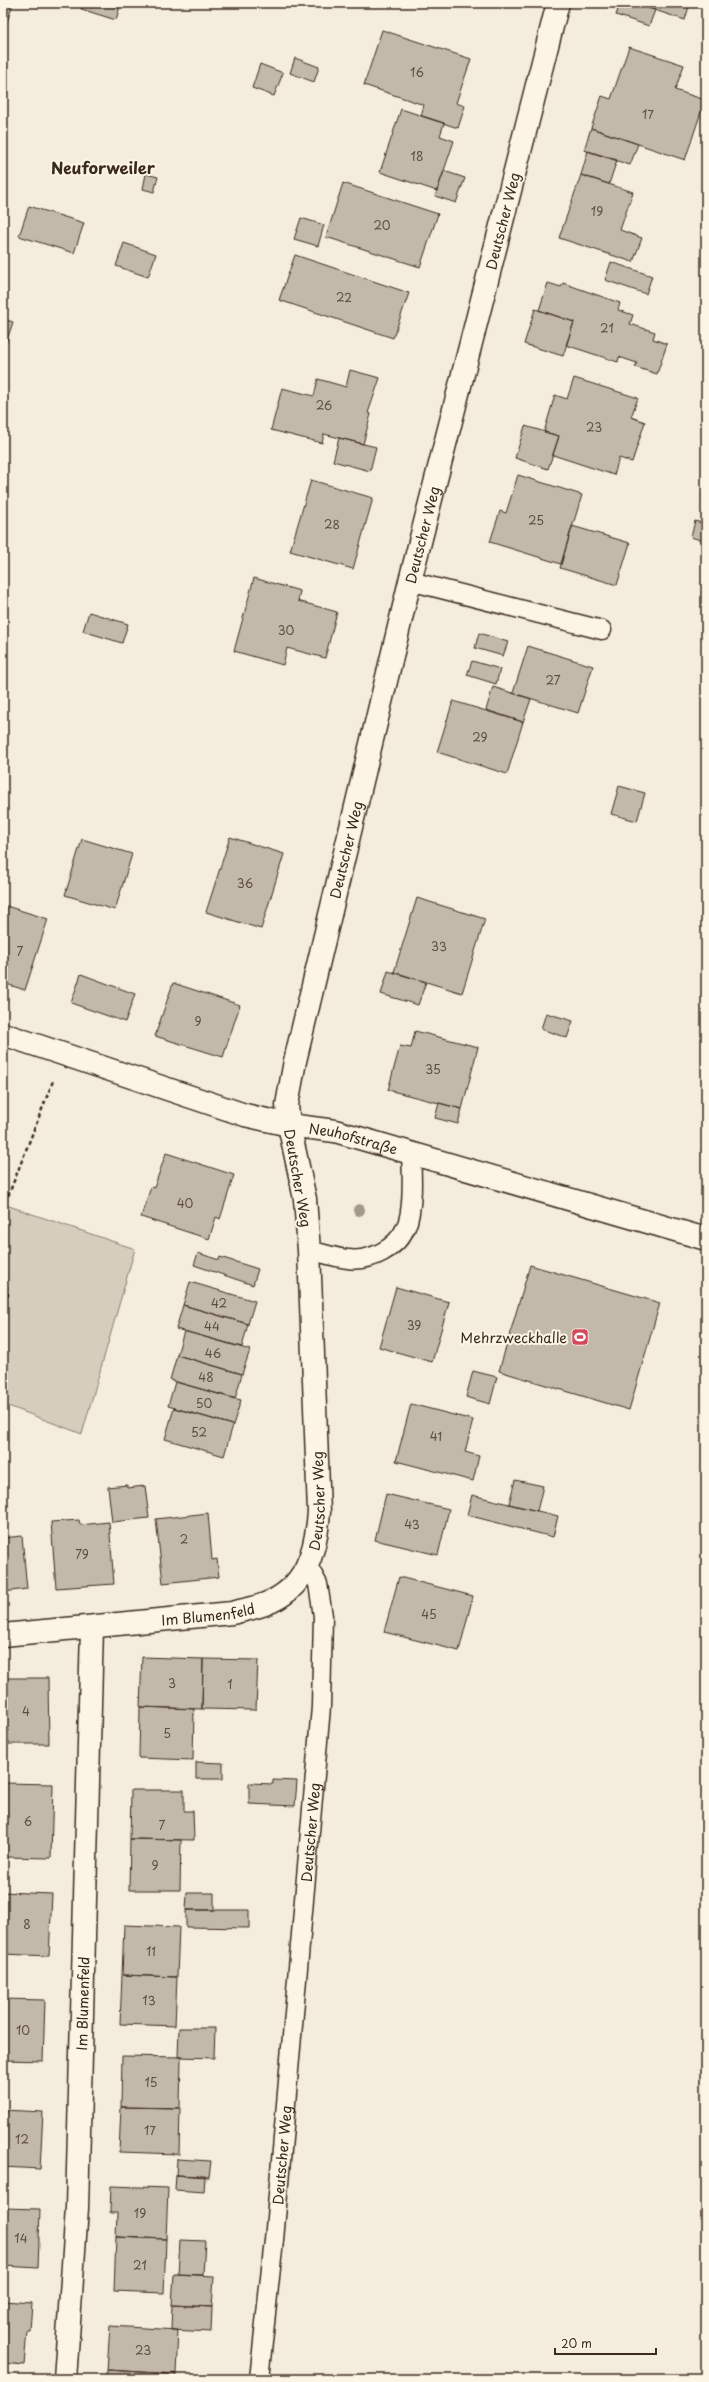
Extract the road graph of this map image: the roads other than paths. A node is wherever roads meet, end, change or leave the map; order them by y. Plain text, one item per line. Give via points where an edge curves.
1 (558, 3) edge
2 (410, 581) junction
3 (602, 630) dead end
4 (3, 1034) edge
5 (289, 1125) junction
6 (411, 1154) junction
7 (706, 1239) edge
8 (310, 1250) junction
9 (308, 1566) junction
10 (92, 1628) junction
11 (3, 1636) edge
12 (65, 2379) edge
13 (259, 2379) edge

1 - 2 street, Deutscher Weg
2 - 3 lane
2 - 5 street, Deutscher Weg via 295,1061 287,1105
4 - 5 street, Neuhofstraße via 208,1104
5 - 6 street, Neuhofstraße via 335,1132
5 - 8 street, Deutscher Weg via 300,1167
6 - 7 street, Neuhofstraße
6 - 8 lane via 412,1190 406,1227 390,1247 375,1257 349,1260
8 - 9 street, Deutscher Weg via 319,1512 317,1542
9 - 10 street, Im Blumenfeld via 291,1588 266,1604 232,1613
9 - 13 lane, Deutscher Weg via 318,1584 323,1616 321,1707
10 - 11 street, Im Blumenfeld
10 - 12 street, Im Blumenfeld via 77,2208

